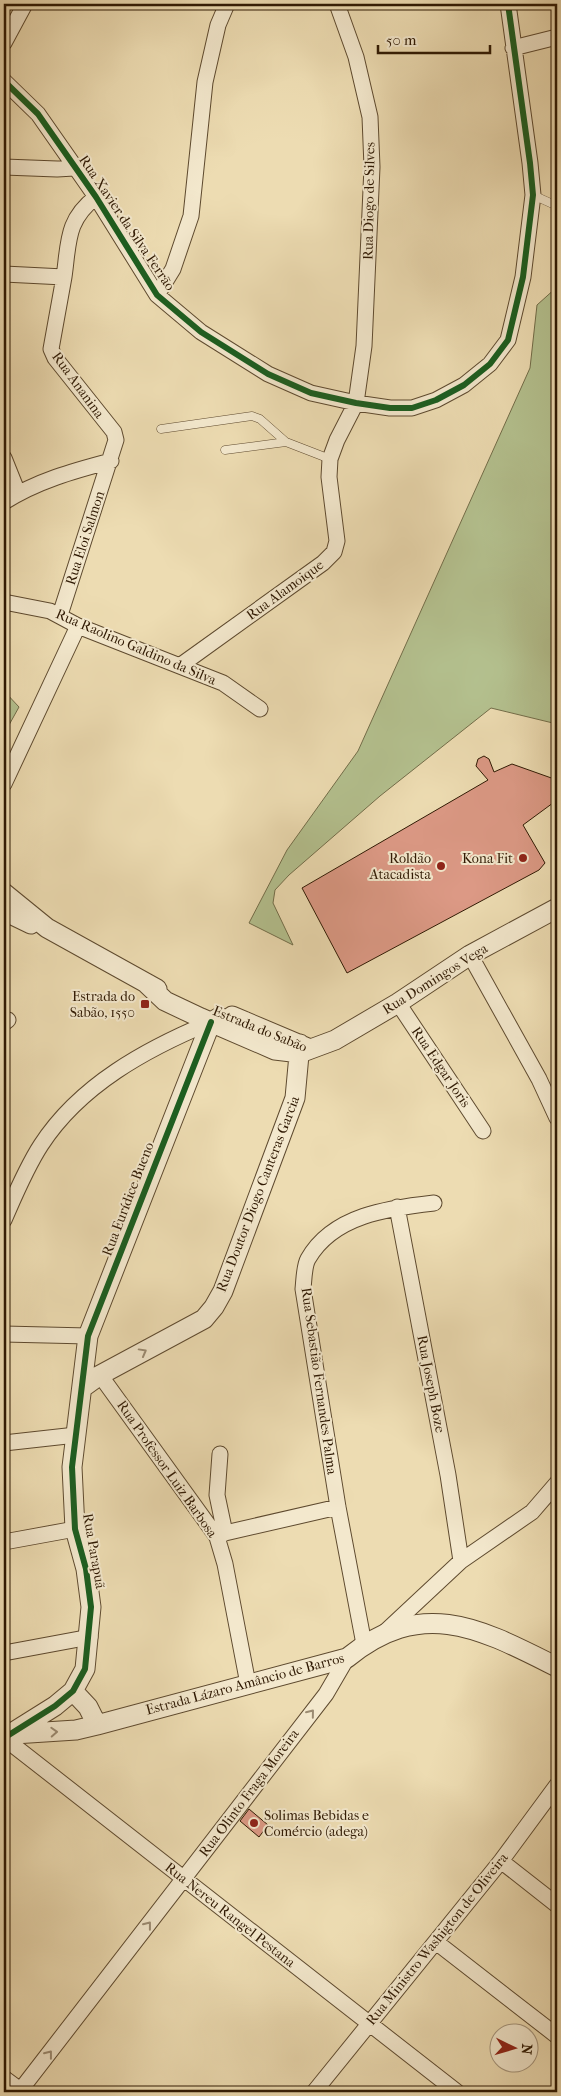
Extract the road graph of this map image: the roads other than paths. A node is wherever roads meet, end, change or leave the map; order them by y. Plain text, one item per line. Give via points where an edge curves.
1 (25, 4) edge
2 (227, 4) edge
3 (337, 4) edge
4 (508, 4) edge
5 (557, 37) edge
6 (4, 43) edge
7 (513, 48) junction
8 (4, 81) edge
9 (4, 168) edge
10 (74, 168) junction
11 (533, 195) junction
12 (96, 197) junction
13 (557, 206) edge
14 (4, 274) edge
15 (64, 277) junction
16 (157, 295) junction
17 (356, 403) junction
18 (161, 429) dead end
19 (286, 442) junction
20 (225, 450) dead end
21 (4, 458) edge
22 (330, 459) junction
23 (111, 461) junction
24 (18, 493) junction
25 (4, 502) edge
26 (4, 602) edge
27 (60, 616) junction
28 (78, 626) junction
29 (181, 665) junction
30 (260, 709) dead end
31 (4, 784) edge
32 (4, 893) edge
33 (557, 908) edge
34 (4, 911) edge
35 (47, 928) junction
36 (470, 955) junction
37 (146, 984) junction
38 (398, 1003) junction
39 (244, 1021) junction
40 (211, 1022) junction
41 (304, 1049) junction
42 (557, 1118) edge
43 (483, 1131) dead end
44 (434, 1203) dead end
45 (397, 1207) junction
46 (4, 1220) edge
47 (90, 1330) junction
48 (4, 1334) edge
49 (100, 1375) junction
50 (82, 1388) junction
51 (76, 1435) junction
52 (4, 1443) edge
53 (220, 1454) dead end
54 (557, 1483) edge
55 (338, 1507) junction
56 (75, 1529) junction
57 (221, 1535) junction
58 (4, 1542) edge
59 (461, 1561) junction
60 (385, 1632) junction
61 (90, 1637) junction
62 (364, 1644) junction
63 (4, 1653) edge
64 (347, 1658) junction
65 (557, 1667) edge
66 (248, 1684) junction
67 (73, 1691) junction
68 (97, 1725) junction
69 (6, 1736) edge
70 (557, 1785) edge
71 (501, 1860) junction
72 (184, 1878) junction
73 (557, 1904) edge
74 (436, 1942) junction
75 (368, 2024) junction
76 (557, 2036) edge
77 (4, 2078) edge
78 (21, 2092) edge
79 (314, 2092) edge
80 (457, 2092) edge

1 - 6 street
2 - 16 street via 218,24 205,82 191,216 174,269
3 - 17 street, Rua Diogo de Silves via 356,56 370,118 372,167 368,270 364,346
4 - 7 street, Rua Xavier da Silva Ferrão
5 - 7 street
7 - 11 street, Rua Xavier da Silva Ferrão
8 - 10 street, Rua Xavier da Silva Ferrão via 38,114
9 - 10 street
10 - 12 street, Rua Xavier da Silva Ferrão
11 - 13 lane
11 - 17 street, Rua Xavier da Silva Ferrão via 523,276 508,340 490,364 436,400 412,408
12 - 15 street, Rua Ananina via 75,217
12 - 16 street, Rua Xavier da Silva Ferrão
14 - 15 street
15 - 23 street, Rua Ananina via 51,349 114,432 116,440
16 - 17 street, Rua Xavier da Silva Ferrão via 201,332 268,374 311,393
17 - 22 street, Rua Alamoique
18 - 19 lane via 252,416
19 - 20 lane
19 - 22 lane
21 - 24 street
22 - 29 street, Rua Alamoique via 330,497 337,530 334,552 323,564
23 - 24 street via 64,473
23 - 27 street, Rua Eloi Salmon
24 - 25 street
26 - 27 street, Rua Raolino Galdino da Silva via 40,608
27 - 28 street, Rua Raolino Galdino da Silva
28 - 29 street, Rua Raolino Galdino da Silva
28 - 31 street
29 - 30 street, Rua Raolino Galdino da Silva via 223,684
32 - 35 street, Estrada do Sabão
33 - 36 street, Rua Domingos Vega
34 - 35 street, Estrada do Sabão via 28,924
35 - 37 street, Estrada do Sabão
36 - 38 street, Rua Domingos Vega
36 - 42 street via 539,1078
37 - 39 street, Estrada do Sabão
37 - 40 street, Estrada do Sabão via 165,1001
38 - 41 street, Rua Domingos Vega via 335,1040
38 - 43 street, Rua Edgar Joris
39 - 40 street via 218,1018
39 - 41 street, Estrada do Sabão
40 - 41 street, Estrada do Sabão via 275,1050
40 - 46 street via 175,1037 91,1088 40,1146
40 - 47 street, Rua Eurídice Bueno
49 -> 41 street, Rua Doutor Diogo Canteras Garcia via 204,1319 214,1307 223,1291 295,1098
44 - 45 street, Rua Sebastião Fernandes Palma
45 - 55 street, Rua Sebastião Fernandes Palma via 353,1218 321,1240 307,1260 303,1289
45 - 59 street, Rua Joseph Boze via 448,1475
47 - 48 street
47 - 49 street, Rua Eurídice Bueno via 92,1354
47 - 50 street, Rua Eurídice Bueno
49 - 50 street, Rua Doutor Diogo Canteras Garcia
49 - 57 street, Rua Professor Luiz Barbosa
50 - 51 street, Rua Parapuã
51 - 52 street
51 - 56 street, Rua Parapuã via 72,1467
53 - 57 street via 217,1495
54 - 59 street via 532,1512
55 - 57 street
55 - 62 street, Rua Sebastião Fernandes Palma
56 - 58 street
56 - 61 street, Rua Parapuã via 86,1569 91,1607
57 - 66 street, Rua Professor Luiz Barbosa
59 - 60 street
60 - 62 street, Estrada Lázaro Amâncio de Barros
60 - 65 street, Estrada Lázaro Amâncio de Barros via 433,1623 469,1627 500,1638
61 - 63 street
61 - 67 street, Rua Parapuã via 85,1670
62 - 64 street, Estrada Lázaro Amâncio de Barros
64 - 66 street, Estrada Lázaro Amâncio de Barros
72 -> 64 street, Rua Olinto Fraga Moreira via 326,1694
66 - 68 street, Estrada Lázaro Amâncio de Barros
67 - 68 street via 88,1707
67 - 69 street, Rua Parapuã
69 -> 68 street, Estrada Lázaro Amâncio de Barros
69 - 72 street, Rua Nereu Rangel Pestana
70 - 71 street, Rua Ministro Washigton de Oliveira
71 - 73 street
71 - 74 street, Rua Ministro Washigton de Oliveira
72 - 75 street, Rua Nereu Rangel Pestana
78 -> 72 street, Rua Olinto Fraga Moreira
74 - 75 street, Rua Ministro Washigton de Oliveira
74 - 76 street
75 - 79 street, Rua Ministro Washigton de Oliveira
75 - 80 street, Rua Nereu Rangel Pestana
77 - 78 street

